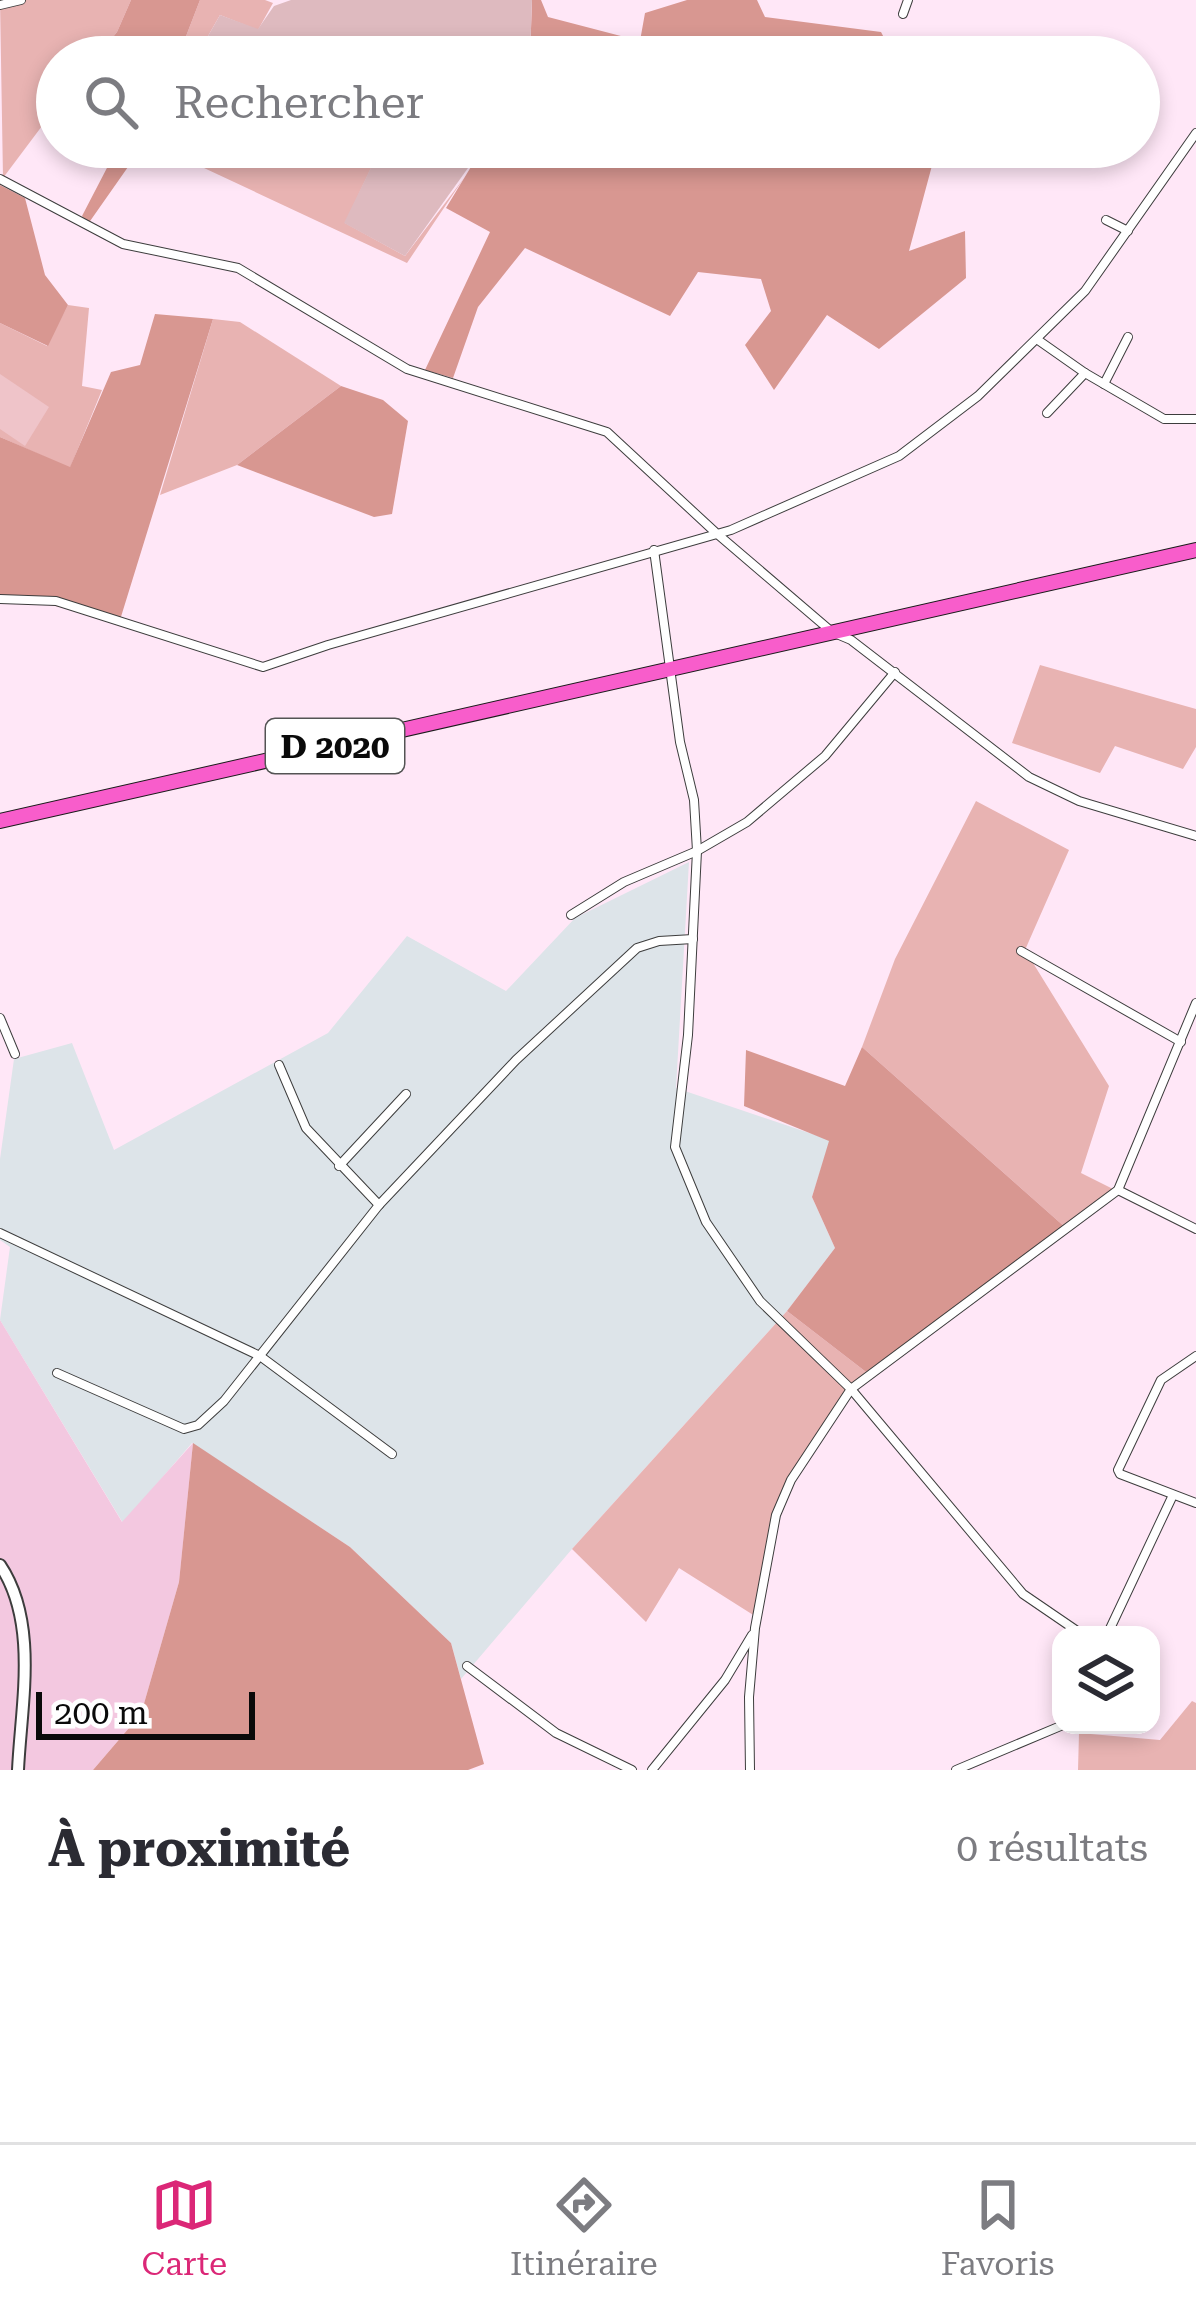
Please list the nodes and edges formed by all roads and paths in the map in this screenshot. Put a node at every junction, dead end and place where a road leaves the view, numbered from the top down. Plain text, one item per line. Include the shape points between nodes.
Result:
1 (21, 0) edge
2 (908, 0) edge
3 (0, 5) edge
4 (903, 14) dead end
5 (1196, 133) edge
6 (0, 179) edge
7 (1106, 220) dead end
8 (1128, 231) junction
9 (1128, 337) dead end
10 (1038, 340) junction
11 (1085, 373) junction
12 (1104, 384) junction
13 (1047, 413) dead end
14 (1196, 419) edge
15 (715, 532) junction
16 (654, 550) junction
17 (1196, 550) edge
18 (0, 599) edge
19 (832, 632) junction
20 (670, 670) junction
21 (895, 672) junction
22 (0, 821) edge
23 (1196, 836) edge
24 (697, 851) junction
25 (571, 915) dead end
26 (693, 939) junction
27 (1021, 951) dead end
28 (1196, 1003) edge
29 (0, 1018) edge
30 (1180, 1042) junction
31 (15, 1054) dead end
32 (279, 1065) dead end
33 (406, 1094) dead end
34 (339, 1166) junction
35 (1118, 1190) junction
36 (379, 1205) junction
37 (1196, 1228) edge
38 (0, 1233) edge
39 (260, 1356) junction
40 (1196, 1356) edge
41 (57, 1373) dead end
42 (850, 1389) junction
43 (392, 1454) dead end
44 (1173, 1495) junction
45 (1196, 1503) edge
46 (0, 1565) edge
47 (1070, 1626) edge
48 (1111, 1626) edge
49 (755, 1628) junction
50 (467, 1666) dead end
51 (1052, 1730) edge
52 (18, 1770) edge
53 (632, 1770) edge
54 (652, 1770) edge
55 (750, 1770) edge
56 (956, 1770) edge

1 - 3 street
2 - 4 street
5 - 8 street
6 - 15 street via 123,244 238,268 406,369 607,432
7 - 8 street
8 - 10 street
9 - 12 street
10 - 11 street
10 - 15 street via 898,456
11 - 12 street
11 - 13 street
12 - 14 street via 1164,419
15 - 16 street
15 - 19 street
16 - 18 street via 263,668 56,601
16 - 20 street
17 - 19 main road, D 2020
19 - 20 main road, D 2020
19 - 21 street
20 - 22 main road, D 2020
20 - 24 street
21 - 23 street via 1029,777
21 - 24 street via 801,779
24 - 25 street
24 - 26 street
26 - 36 street via 637,948 516,1060
26 - 42 street via 675,1147 706,1222 760,1300
27 - 30 street
28 - 30 street
29 - 31 street
30 - 35 street
32 - 34 street via 306,1128
33 - 34 street
34 - 36 street
35 - 37 street
35 - 42 street
36 - 39 street
38 - 39 street
39 - 41 street via 224,1401 184,1429
39 - 43 street
40 - 44 street via 1161,1380 1118,1470
42 - 47 street via 1023,1594
42 - 49 street via 776,1515
44 - 45 street
44 - 48 street
46 - 52 street via 24,1631
49 - 54 street via 725,1680
49 - 55 street
50 - 53 street via 556,1732
51 - 56 street

